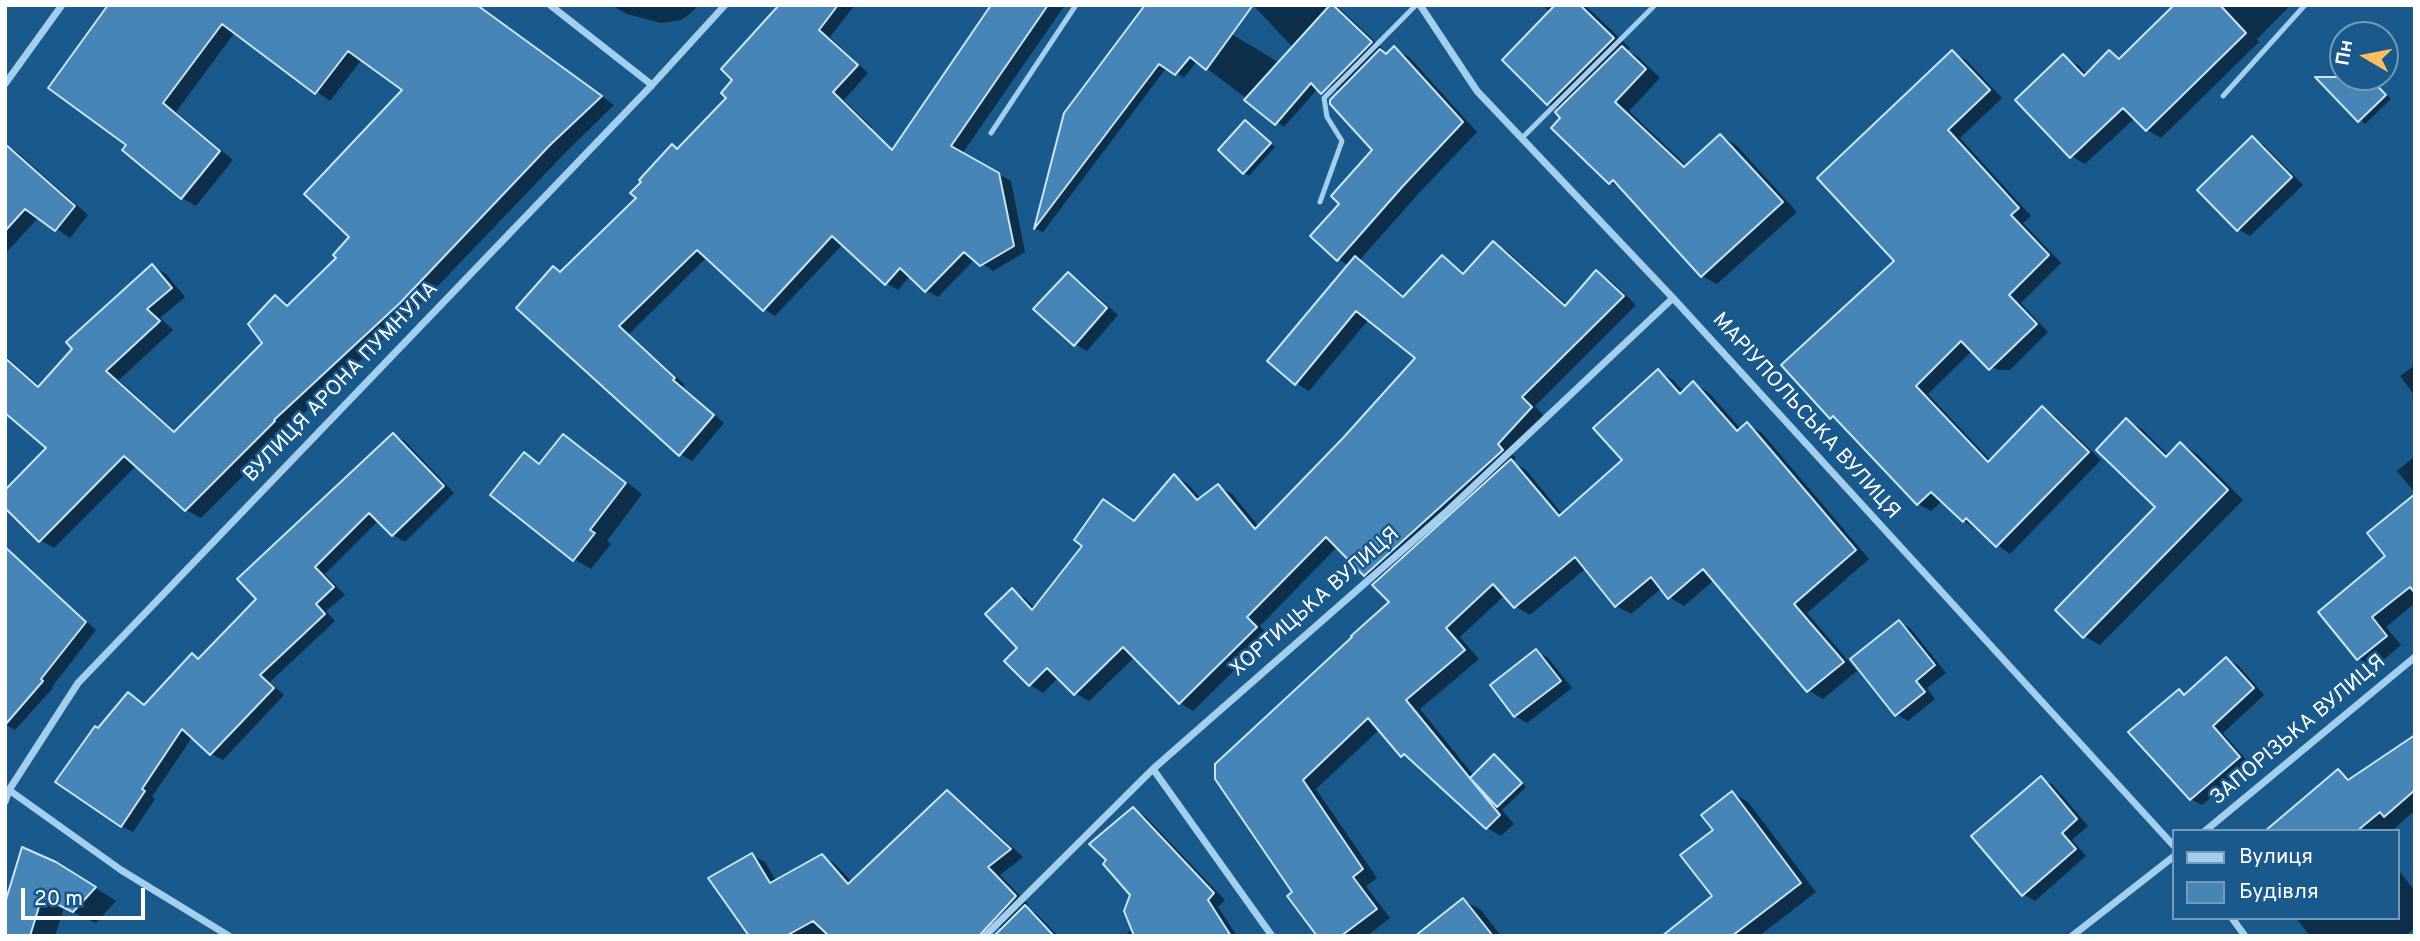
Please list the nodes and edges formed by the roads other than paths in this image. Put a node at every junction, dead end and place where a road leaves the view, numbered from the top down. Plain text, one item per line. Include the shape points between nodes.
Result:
1 (62, 5) edge
2 (550, 5) edge
3 (725, 5) edge
4 (1076, 5) edge
5 (1418, 5) edge
6 (1655, 5) edge
7 (2305, 5) edge
8 (5, 84) edge
9 (652, 85) junction
10 (2223, 96) dead end
11 (991, 133) dead end
12 (1522, 138) junction
13 (1321, 202) dead end
14 (1673, 298) junction
15 (2415, 657) edge
16 (1153, 769) junction
17 (9, 790) junction
18 (5, 802) edge
19 (2207, 829) edge
20 (2172, 844) edge
21 (2172, 858) edge
22 (2233, 920) edge
23 (229, 936) edge
24 (985, 936) edge
25 (1272, 936) edge
26 (2072, 936) edge
27 (2245, 936) edge

1 - 8 street
2 - 9 street
3 - 9 street, ВУЛИЦЯ АРОНА ПУМНУЛА
4 - 11 lane
5 - 12 street, МАРІУПОЛЬСЬКА ВУЛИЦЯ via 1477,91
5 - 13 lane via 1324,98 1327,117 1342,141
6 - 12 lane
7 - 10 lane
9 - 17 street, ВУЛИЦЯ АРОНА ПУМНУЛА via 78,683
12 - 14 street, МАРІУПОЛЬСЬКА ВУЛИЦЯ
14 - 16 street, ХОРТИЦЬКА ВУЛИЦЯ via 1445,513
14 - 20 street, МАРІУПОЛЬСЬКА ВУЛИЦЯ
15 - 19 street, ЗАПОРІЗЬКА ВУЛИЦЯ
16 - 24 street, ХОРТИЦЬКА ВУЛИЦЯ
16 - 25 street
17 - 18 street, ВУЛИЦЯ АРОНА ПУМНУЛА
17 - 23 street via 121,870
21 - 26 street
22 - 27 street

